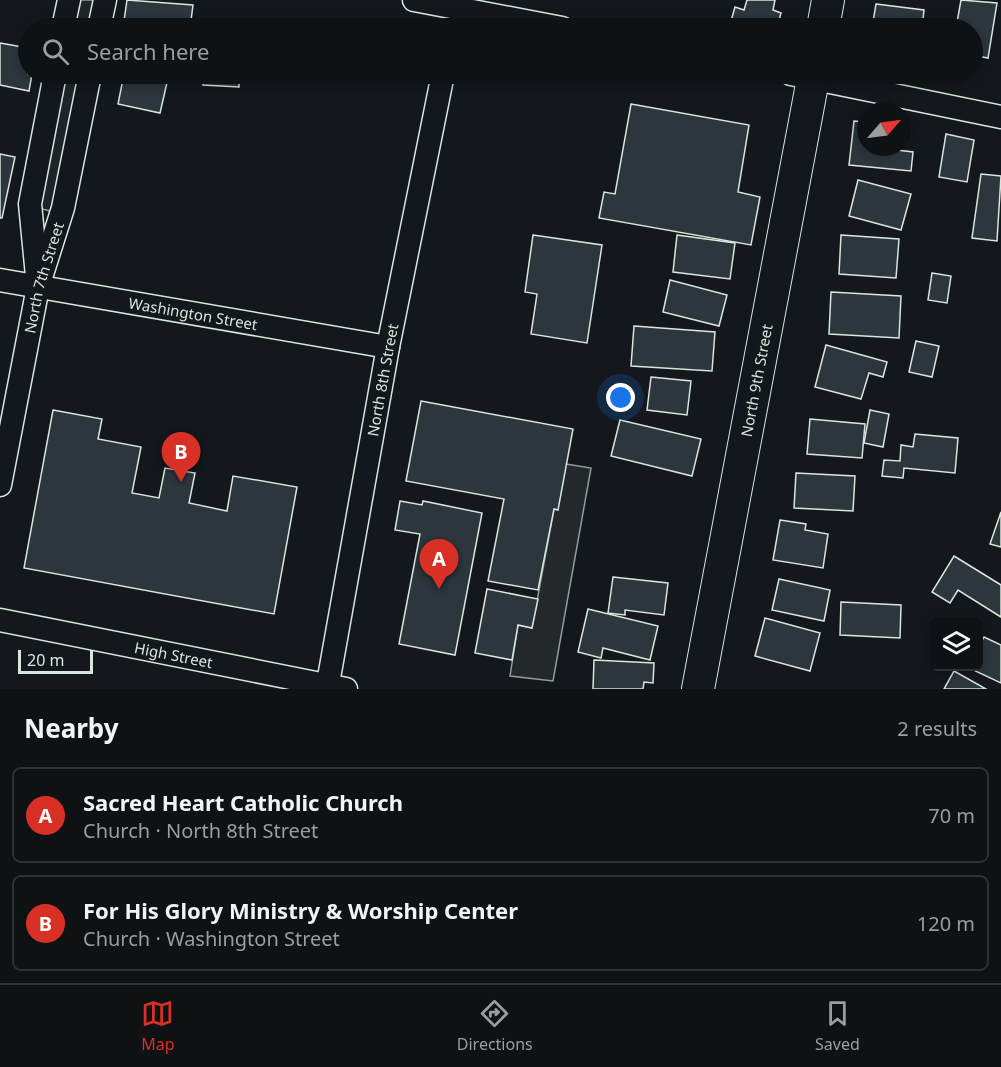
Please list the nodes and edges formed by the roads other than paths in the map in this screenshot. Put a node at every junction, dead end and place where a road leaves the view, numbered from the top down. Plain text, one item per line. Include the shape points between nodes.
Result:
1 (69, 0) edge
2 (105, 0) edge
3 (414, 0) edge
4 (828, 0) edge
5 (456, 12) edge
6 (65, 18) edge
7 (101, 18) edge
8 (496, 18) edge
9 (825, 18) edge
10 (53, 84) edge
11 (88, 84) edge
12 (441, 84) edge
13 (804, 84) edge
14 (848, 84) edge
15 (1001, 117) edge
16 (0, 280) edge
17 (38, 287) junction
18 (388, 347) junction
19 (0, 485) edge
20 (0, 620) edge
21 (334, 688) edge
22 (698, 689) edge

1 - 6 street
2 - 7 street
3 - 5 street
4 - 9 main road
5 - 8 street
10 - 17 street via 30,204
11 - 17 street, North 7th Street via 63,208
12 - 18 street, North 8th Street
13 - 22 main road, North 9th Street
14 - 15 street
16 - 17 street, Washington Street
17 - 18 street, Washington Street
17 - 19 street, North 7th Street
18 - 21 street, North 8th Street
20 - 21 street, High Street

